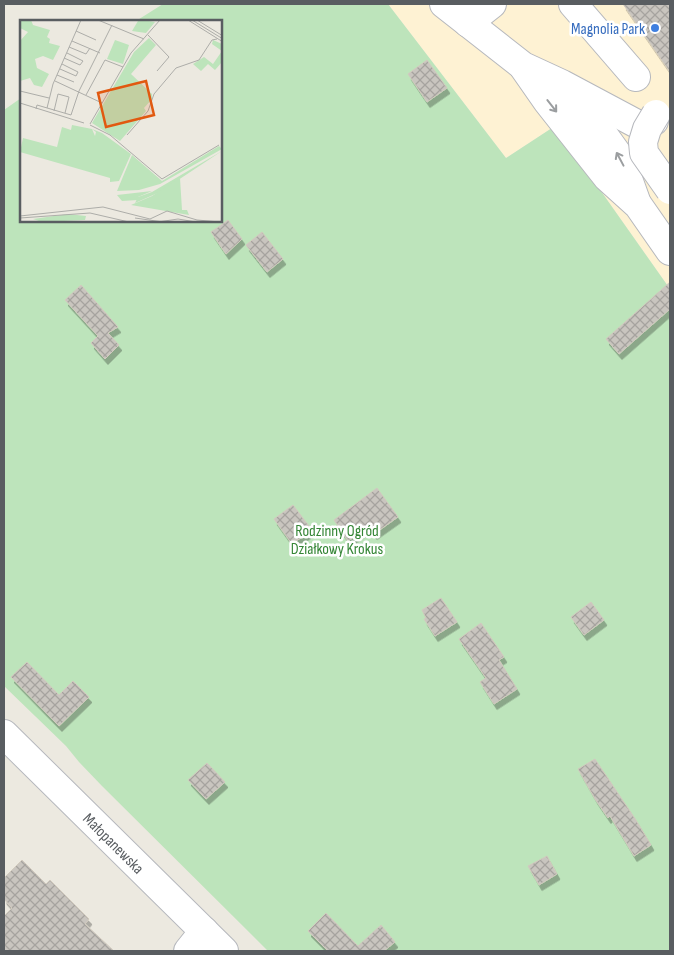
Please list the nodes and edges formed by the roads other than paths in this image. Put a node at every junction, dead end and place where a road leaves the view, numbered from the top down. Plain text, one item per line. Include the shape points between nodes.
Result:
1 (444, 4) edge
2 (492, 4) edge
3 (573, 4) edge
4 (468, 23) junction
5 (523, 66) junction
6 (636, 77) dead end
7 (562, 84) junction
8 (655, 118) junction
9 (670, 190) edge
10 (642, 210) junction
11 (670, 251) edge
12 (4, 734) edge
13 (196, 941) edge
14 (224, 951) edge

1 - 4 street
2 - 4 street
3 - 6 street
4 - 5 street
5 - 7 street
5 -> 10 street via 607,177
7 - 8 street via 637,124 645,126
10 -> 7 street via 621,159 588,113
8 - 9 street, bridge via 646,129 644,153
8 - 10 street via 648,134 645,208
10 - 11 street
12 - 13 street, Małopanewska
13 - 14 street, Małopanewska

